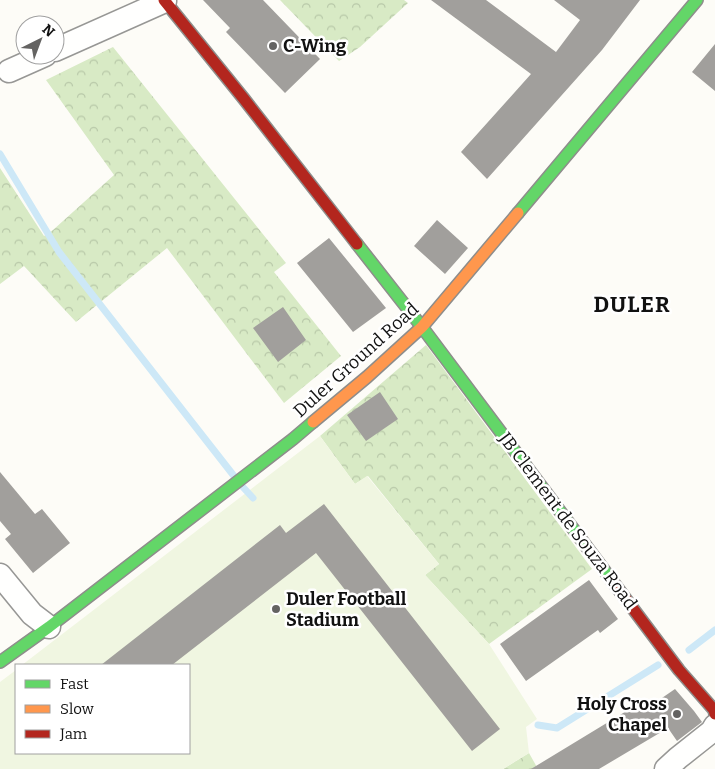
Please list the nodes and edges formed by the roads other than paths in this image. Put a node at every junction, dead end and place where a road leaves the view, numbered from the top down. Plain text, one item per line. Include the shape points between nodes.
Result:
1 (697, 0) edge
2 (164, 1) edge
3 (65, 46) edge
4 (23, 65) edge
5 (10, 71) dead end
6 (422, 327) junction
7 (0, 575) edge
8 (49, 627) junction
9 (0, 662) edge
10 (715, 715) edge
11 (666, 769) edge

1 - 6 main road, Duler Ground Road
2 - 3 street
2 - 6 main road, JB Clement de Souza Road
4 - 5 street
6 - 8 main road, Duler Ground Road via 293,439
6 - 10 main road, JB Clement de Souza Road
7 - 8 street via 32,614
8 - 9 main road, Duler Ground Road
10 - 11 street, JB Clement de Souza Road via 712,731

